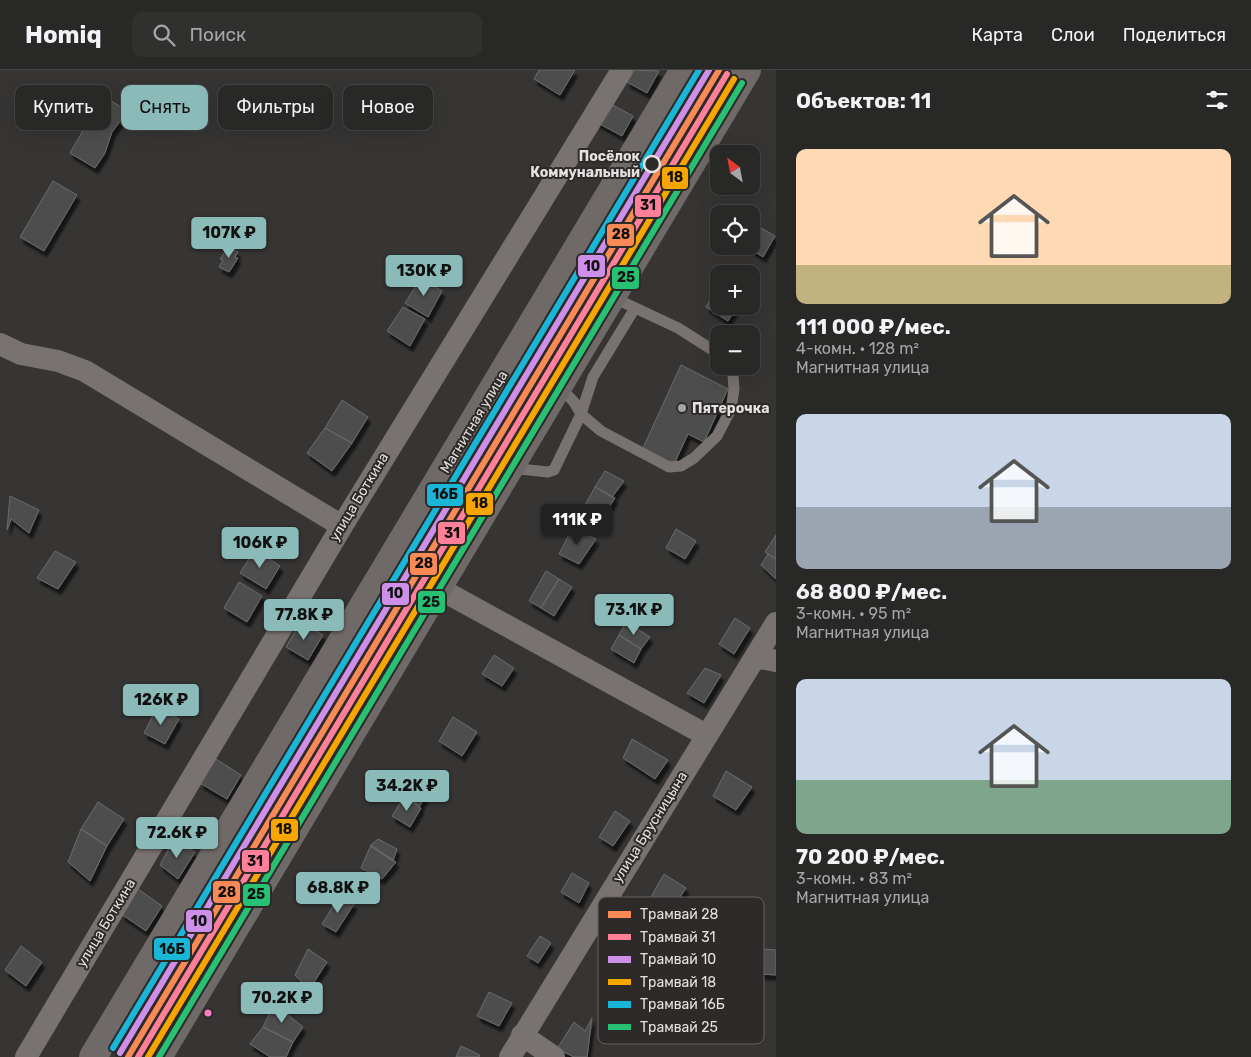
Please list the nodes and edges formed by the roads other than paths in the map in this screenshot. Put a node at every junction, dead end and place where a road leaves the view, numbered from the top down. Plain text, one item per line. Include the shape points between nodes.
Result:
1 (622, 70) edge
2 (684, 70) edge
3 (747, 70) edge
4 (623, 303) junction
5 (0, 344) edge
6 (710, 348) edge
7 (733, 375) edge
8 (559, 386) junction
9 (581, 414) junction
10 (510, 468) junction
11 (342, 526) junction
12 (438, 588) junction
13 (776, 623) edge
14 (765, 659) edge
15 (706, 735) junction
16 (607, 897) edge
17 (598, 911) edge
18 (522, 1035) junction
19 (26, 1057) edge
20 (93, 1057) edge
21 (158, 1057) edge
22 (510, 1057) edge
23 (554, 1057) edge

1 - 11 street, улица Боткина
2 - 20 main road, Магнитная улица
3 - 4 main road
4 - 6 lane via 678,328
4 - 8 main road
4 - 9 lane
5 - 11 street via 21,354 58,361 86,371
7 - 9 lane via 731,409 718,436 681,466 669,467 600,431
8 - 9 lane
8 - 10 main road
9 - 10 lane via 554,470
10 - 12 main road
11 - 19 street, улица Боткина
12 - 15 street
12 - 21 main road
13 - 14 street, улица Брусницына
14 - 15 street, улица Брусницына
15 - 16 street, улица Брусницына
17 - 18 street, улица Брусницына
18 - 22 street, улица Брусницына
18 - 23 street

